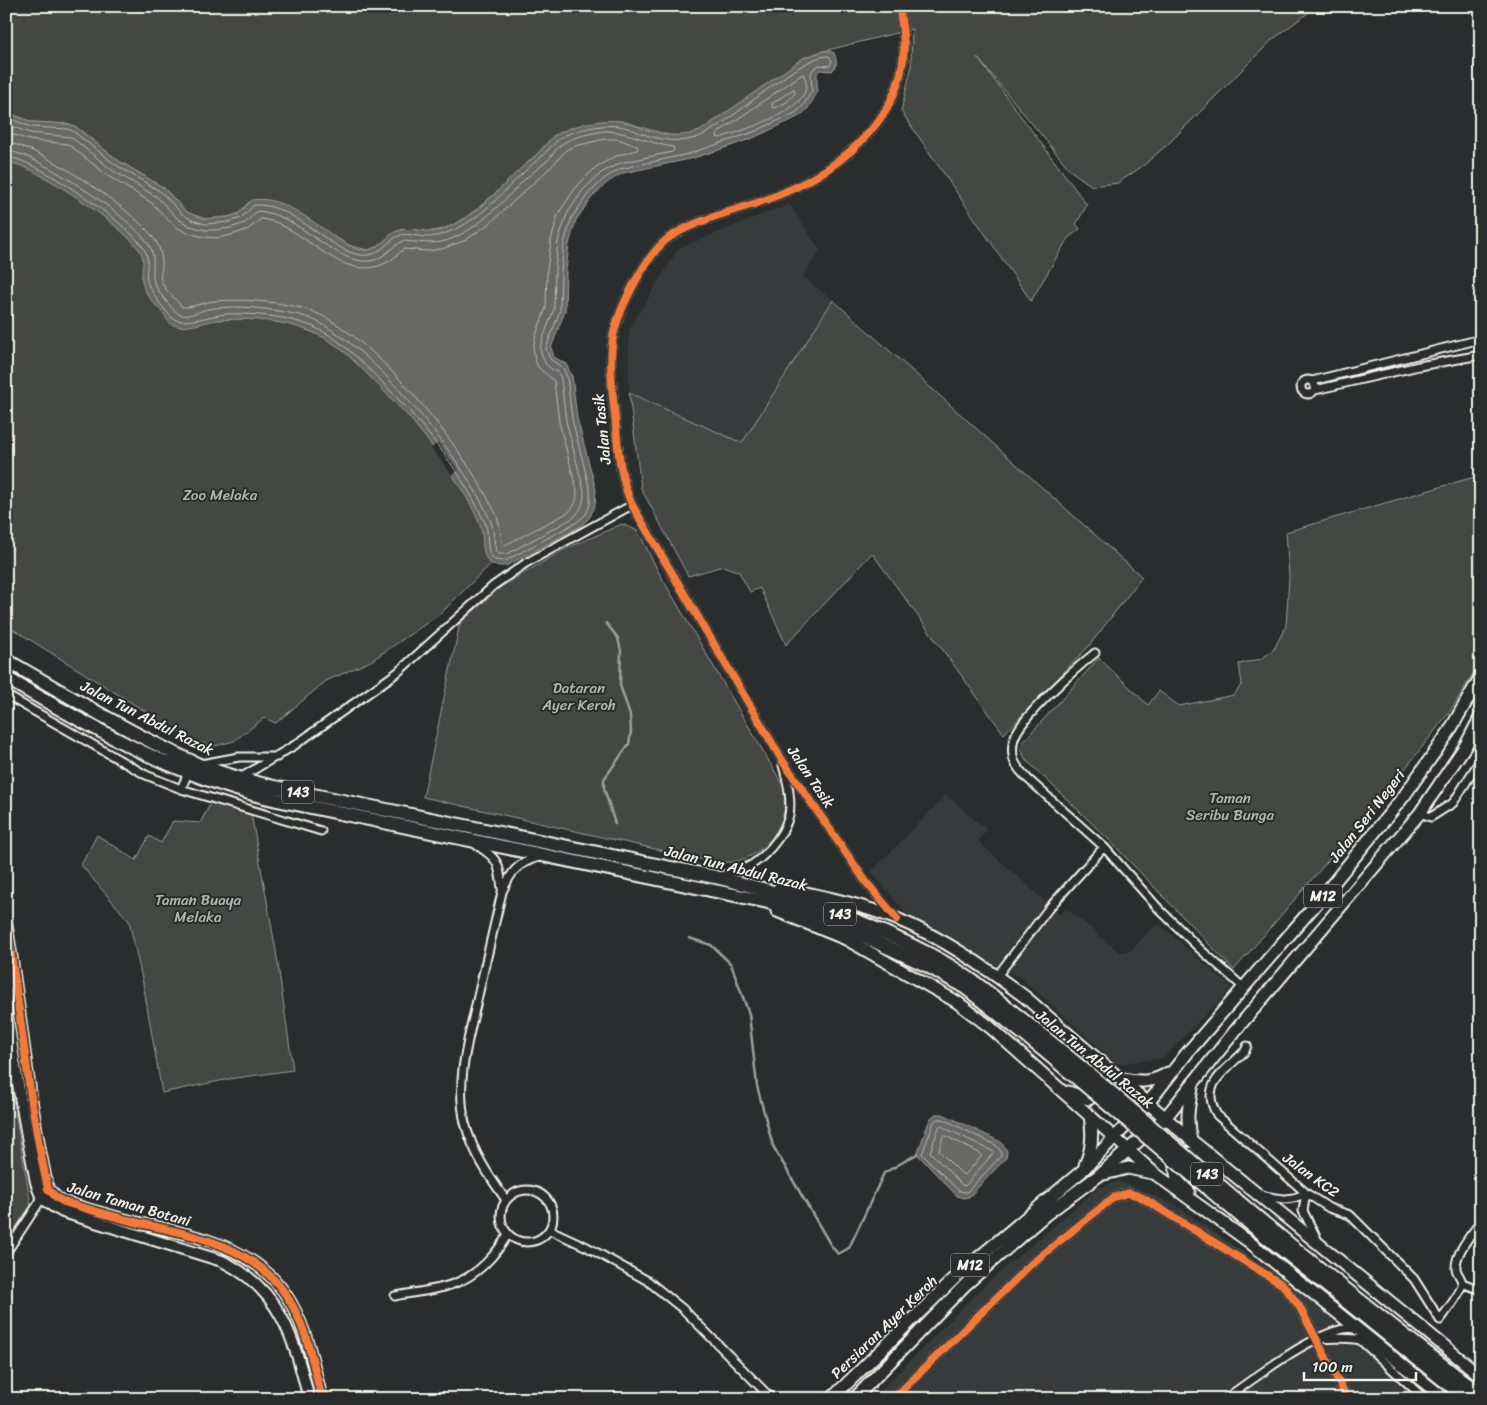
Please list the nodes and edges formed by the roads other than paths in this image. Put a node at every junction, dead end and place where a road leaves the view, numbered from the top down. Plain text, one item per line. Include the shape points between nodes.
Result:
1 (899, 6) edge
2 (1481, 339) edge
3 (1481, 355) edge
4 (1413, 357) junction
5 (1420, 366) junction
6 (1312, 381) junction
7 (1315, 390) junction
8 (632, 505) junction
9 (1095, 653) dead end
10 (6, 660) edge
11 (1481, 676) edge
12 (6, 678) edge
13 (6, 695) edge
14 (1481, 716) edge
15 (278, 757) junction
16 (1481, 759) edge
17 (782, 760) junction
18 (198, 764) junction
19 (188, 773) junction
20 (240, 778) junction
21 (181, 789) junction
22 (1420, 813) junction
23 (321, 832) dead end
24 (467, 839) junction
25 (1104, 847) junction
26 (547, 855) junction
27 (715, 877) junction
28 (745, 891) junction
29 (502, 892) junction
30 (897, 919) junction
31 (6, 922) edge
32 (930, 961) junction
33 (997, 976) junction
34 (1244, 988) junction
35 (6, 1004) edge
36 (1246, 1046) dead end
37 (1085, 1048) junction
38 (1175, 1069) junction
39 (1122, 1079) junction
40 (1194, 1082) junction
41 (1058, 1088) junction
42 (1148, 1104) junction
43 (1090, 1116) junction
44 (1164, 1118) junction
45 (1114, 1138) junction
46 (1191, 1140) junction
47 (1128, 1151) junction
48 (1082, 1172) junction
49 (1154, 1173) junction
50 (1233, 1174) junction
51 (1098, 1176) junction
52 (1306, 1193) junction
53 (45, 1194) junction
54 (1259, 1194) junction
55 (506, 1200) junction
56 (1209, 1213) junction
57 (1481, 1221) edge
58 (550, 1230) junction
59 (508, 1234) junction
60 (1320, 1244) junction
61 (6, 1253) edge
62 (1462, 1283) junction
63 (1481, 1290) edge
64 (395, 1296) dead end
65 (1361, 1331) junction
66 (1316, 1338) junction
67 (1449, 1351) junction
68 (1481, 1376) edge
69 (1432, 1388) junction
70 (1481, 1395) edge
71 (309, 1399) edge
72 (322, 1399) edge
73 (772, 1399) edge
74 (832, 1399) edge
75 (854, 1399) edge
76 (893, 1399) edge
77 (1225, 1399) edge
78 (1346, 1399) edge
79 (1425, 1399) edge
80 (1445, 1399) edge
81 (1467, 1399) edge

1 - 8 street, Jalan Tasik via 904,47 896,86 887,107 862,141 830,168 798,186 668,238 639,273 616,327 611,368 620,469
2 - 4 street
3 - 5 street
4 - 5 street
4 - 6 street
5 - 7 street
6 - 7 street
6 - 7 street via 1303,382 1301,389 1308,395
8 - 15 street via 526,563 493,586 398,672
8 - 17 street, Jalan Tasik
9 - 25 street via 1042,702 1020,728 1015,736 1013,758 1028,779
10 - 18 highway, Jalan Tun Abdul Razak / 143 via 116,723
11 - 34 main road, Jalan Seri Negeri / M12 via 1449,732 1404,796
12 - 19 highway, Jalan Tun Abdul Razak / 143 via 91,727
13 - 21 street via 146,775
14 - 22 main road, M12 via 1466,745
15 - 18 street via 239,757
15 - 20 street
16 - 22 street via 1453,802 1431,817
17 - 27 street, Jalan Tasik via 789,786 789,815 783,832 754,864
17 - 30 street, Jalan Tasik via 866,882
18 - 20 highway, Jalan Tun Abdul Razak / 143
19 - 21 street
19 - 24 highway, Jalan Tun Abdul Razak / 143 via 250,794
20 - 27 highway, Jalan Tun Abdul Razak / 143
21 - 23 street
22 - 40 main road, M12
24 - 26 highway, Jalan Tun Abdul Razak / 143
24 - 29 street via 498,864
25 - 33 street via 1049,908
25 - 34 street via 1159,909
26 - 28 highway, Jalan Tun Abdul Razak / 143
26 - 29 street via 515,868
27 - 28 highway, Jalan Tun Abdul Razak / 143
28 - 30 main road via 764,886 809,894
28 - 32 highway, Jalan Tun Abdul Razak / 143
28 - 41 main road via 846,939 957,1002
29 - 55 street via 466,1052 461,1089 472,1145
30 - 33 main road via 959,951
31 - 53 street, Jalan Taman Botani
32 - 70 highway, Jalan Tun Abdul Razak / 143, bridge via 947,963 1090,1073 1299,1252
32 - 81 highway, Jalan Tun Abdul Razak / 143, bridge via 1042,1049
33 - 37 main road
34 - 38 main road, Jalan Seri Negeri / M12
35 - 53 street via 38,1192
36 - 52 street, Jalan KC2 via 1245,1051 1213,1084 1210,1092 1213,1108
37 - 39 main road
37 - 41 main road via 1102,1075 1099,1090 1089,1099
38 - 39 main road via 1158,1079 1142,1082
38 - 42 main road, Jalan Seri Negeri / M12
39 - 42 main road
40 - 44 main road, M12
40 - 46 main road via 1187,1114
41 - 43 main road
42 - 44 main road
42 - 45 main road, M12
43 - 45 main road
43 - 48 main road via 1092,1145
44 - 46 main road
44 - 47 main road, M12
45 - 47 main road
45 - 48 main road, Persiaran Ayer Keroh / M12
46 - 50 main road
47 - 49 main road
47 - 51 main road, Persiaran Ayer Keroh / M12
48 - 74 main road, Persiaran Ayer Keroh / M12 via 959,1274
49 - 51 main road via 1128,1168
49 - 56 main road
50 - 54 main road
50 - 56 main road via 1199,1152 1189,1152 1180,1158 1176,1169 1178,1180
51 - 75 main road, Persiaran Ayer Keroh / M12 via 1045,1215 966,1284
52 - 54 street via 1288,1200
52 - 60 street via 1303,1210
52 - 62 street, Jalan KC2 via 1329,1208 1350,1215 1414,1279 1440,1320
53 - 61 street
53 - 71 street, Jalan Taman Botani via 63,1212 222,1261 243,1273 266,1293 285,1321
53 - 72 street, Jalan Taman Botani via 64,1202 221,1244 257,1263 284,1291 297,1314
54 - 60 main road
55 - 58 street via 519,1191 535,1190 542,1194 554,1215
55 - 59 street via 501,1221
56 - 65 main road
57 - 62 street via 1457,1260 1456,1269
58 - 59 street via 530,1242 514,1239
58 - 73 street via 648,1282 684,1310
59 - 64 street via 487,1262 470,1276 454,1284
60 - 67 main road
62 - 63 street
65 - 66 street via 1344,1329
65 - 69 main road
66 - 76 street via 1283,1285 1130,1192 1114,1197 1030,1265
66 - 77 street
66 - 78 street
66 - 79 street via 1350,1337 1360,1340
67 - 68 main road
67 - 69 main road via 1454,1370 1452,1379
69 - 80 main road

